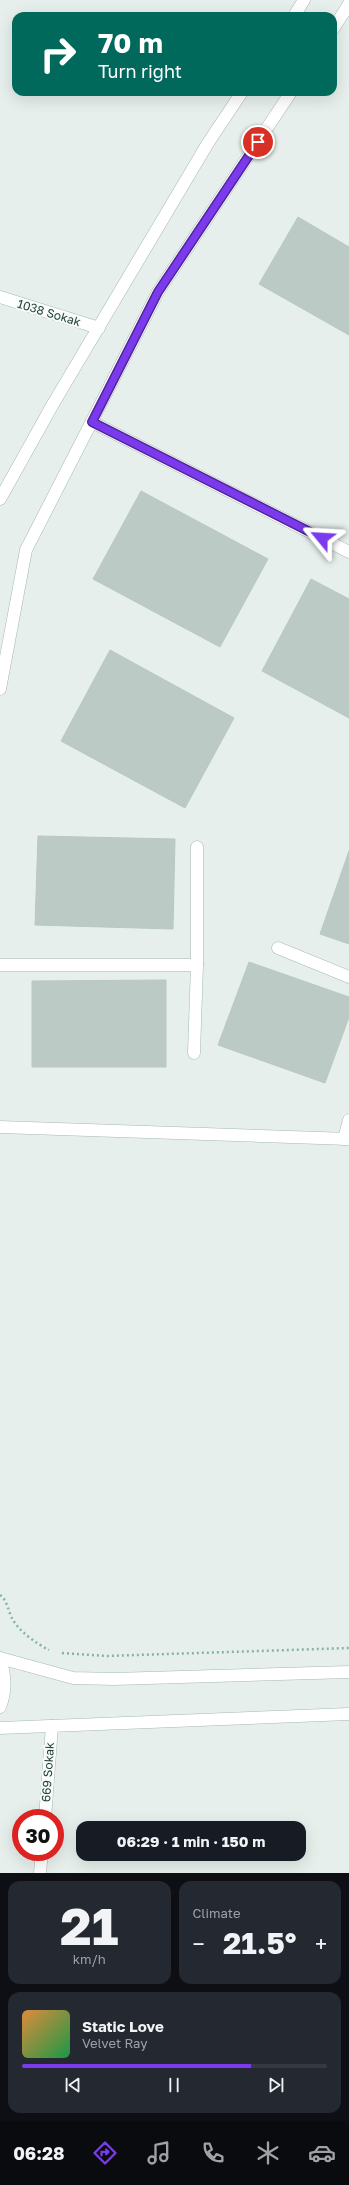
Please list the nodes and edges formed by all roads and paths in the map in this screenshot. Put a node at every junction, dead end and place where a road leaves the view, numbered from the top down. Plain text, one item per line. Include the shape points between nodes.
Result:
1 (304, 0) edge
2 (349, 4) edge
3 (296, 12) edge
4 (337, 23) edge
5 (239, 96) edge
6 (288, 96) edge
7 (0, 297) edge
8 (99, 328) junction
9 (92, 422) junction
10 (0, 499) edge
11 (349, 552) edge
12 (0, 689) edge
13 (197, 847) dead end
14 (278, 948) dead end
15 (0, 965) edge
16 (197, 965) junction
17 (349, 977) edge
18 (194, 1053) dead end
19 (349, 1120) edge
20 (0, 1127) edge
21 (347, 1139) edge
22 (0, 1595) edge
23 (349, 1648) edge
24 (52, 1651) dead end
25 (60, 1652) dead end
26 (0, 1658) edge
27 (349, 1672) edge
28 (0, 1707) edge
29 (349, 1714) edge
30 (52, 1726) junction
31 (0, 1728) edge
32 (46, 1809) edge
33 (41, 1861) edge
34 (40, 1873) edge

1 - 3 street
2 - 4 street
5 - 8 street via 208,143
6 - 9 street via 158,292
7 - 8 street, 1038 Sokak
8 - 10 street
9 - 11 street
9 - 12 street via 26,550
13 - 16 street
14 - 17 street
15 - 16 street
16 - 18 street
19 - 21 street
20 - 21 street
22 - 24 path via 16,1624
23 - 25 path via 107,1656
26 - 27 street via 73,1678
26 - 28 street via 5,1676 4,1696
29 - 30 street
30 - 31 street
30 - 32 street, 669 Sokak
33 - 34 street

